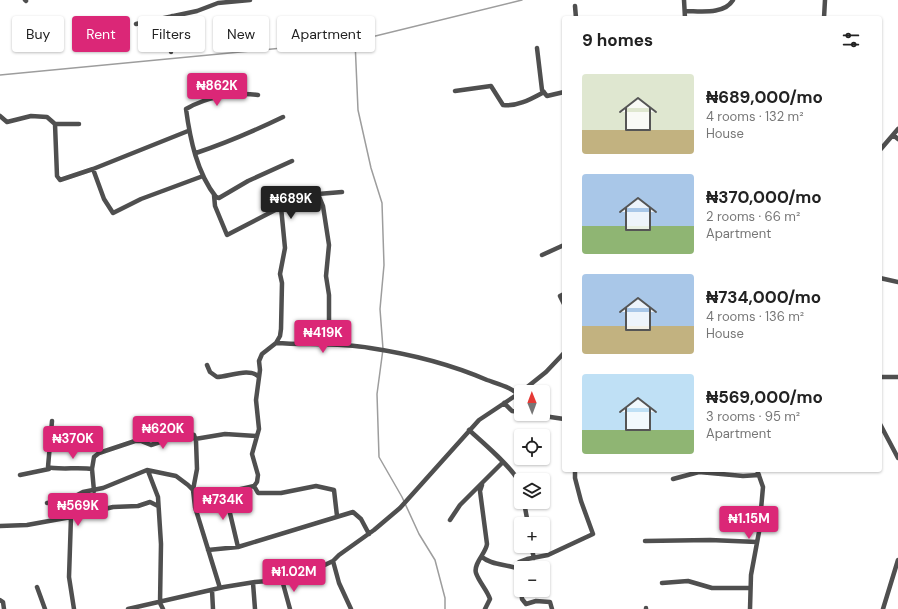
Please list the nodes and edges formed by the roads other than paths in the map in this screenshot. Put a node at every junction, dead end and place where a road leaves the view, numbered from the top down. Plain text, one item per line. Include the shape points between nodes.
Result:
1 (250, 0) edge
2 (684, 0) edge
3 (733, 0) edge
4 (826, 0) edge
5 (575, 6) dead end
6 (685, 12) junction
7 (172, 16) edge
8 (576, 16) edge
9 (686, 16) edge
10 (824, 16) edge
11 (537, 48) dead end
12 (455, 91) dead end
13 (544, 92) junction
14 (562, 92) edge
15 (258, 95) dead end
16 (0, 116) edge
17 (283, 117) dead end
18 (55, 124) junction
19 (79, 124) dead end
20 (898, 129) edge
21 (188, 131) junction
22 (893, 135) junction
23 (898, 140) edge
24 (882, 148) edge
25 (196, 154) junction
26 (292, 161) dead end
27 (93, 169) junction
28 (203, 176) junction
29 (342, 192) dead end
30 (318, 194) junction
31 (214, 195) junction
32 (282, 208) junction
33 (562, 246) edge
34 (542, 255) dead end
35 (882, 278) edge
36 (898, 282) edge
37 (276, 343) junction
38 (325, 345) junction
39 (562, 355) edge
40 (207, 365) dead end
41 (259, 377) junction
42 (882, 377) edge
43 (898, 377) edge
44 (531, 385) edge
45 (514, 391) edge
46 (514, 397) edge
47 (504, 403) junction
48 (514, 411) edge
49 (550, 417) edge
50 (562, 419) edge
51 (52, 421) dead end
52 (882, 428) edge
53 (469, 430) junction
54 (257, 436) junction
55 (195, 439) junction
56 (898, 458) edge
57 (503, 462) junction
58 (49, 468) junction
59 (92, 469) junction
60 (148, 471) junction
61 (575, 472) edge
62 (758, 473) edge
63 (514, 474) edge
64 (20, 475) dead end
65 (673, 479) dead end
66 (482, 485) junction
67 (254, 486) junction
68 (192, 490) junction
69 (94, 491) junction
70 (225, 492) junction
71 (48, 503) dead end
72 (158, 506) junction
73 (337, 516) junction
74 (71, 517) junction
75 (450, 520) dead end
76 (0, 526) edge
77 (368, 534) junction
78 (645, 541) dead end
79 (757, 542) junction
80 (238, 547) junction
81 (208, 550) junction
82 (533, 553) edge
83 (482, 557) junction
84 (534, 558) junction
85 (898, 560) edge
86 (333, 561) junction
87 (523, 561) edge
88 (514, 567) edge
89 (282, 580) junction
90 (253, 582) junction
91 (662, 583) dead end
92 (37, 588) dead end
93 (220, 588) junction
94 (750, 588) junction
95 (212, 590) junction
96 (522, 597) edge
97 (0, 600) edge
98 (160, 603) junction
99 (4, 609) edge
100 (45, 609) edge
101 (74, 609) edge
102 (128, 609) edge
103 (162, 609) edge
104 (213, 609) edge
105 (255, 609) edge
106 (290, 609) edge
107 (350, 609) edge
108 (485, 609) edge
109 (552, 609) edge
110 (750, 609) edge
111 (883, 609) edge

1 - 7 street via 218,3
2 - 6 street
3 - 6 street via 721,10
4 - 10 street
5 - 8 street
6 - 9 street
11 - 13 street
12 - 13 street via 491,86 503,105 509,106
13 - 14 street via 547,96
15 - 21 street via 246,94 194,104 186,109
16 - 18 street via 10,122 26,116 47,117
17 - 25 street
18 - 19 street
18 - 27 street via 57,176 60,180
20 - 22 street
21 - 25 street
21 - 27 street
22 - 23 street
22 - 24 street
25 - 28 street
26 - 31 street via 248,181 219,198
27 - 28 street via 104,199 113,213 141,199
28 - 31 street
29 - 30 street
30 - 32 street
30 - 38 street via 323,206 329,245 326,276 329,325
31 - 32 street via 219,218 227,235
32 - 37 street via 285,248 280,274 281,329
33 - 34 street
35 - 36 street
37 - 38 street
37 - 41 street via 260,357
38 - 45 street via 370,348 446,364
39 - 44 street
40 - 41 street via 210,372 217,377 248,373 257,374
41 - 54 street via 256,400 260,425
42 - 43 street
46 - 47 street
47 - 48 street
47 - 53 street via 489,412
49 - 50 street
51 - 58 street
52 - 56 street
53 - 57 street
53 - 77 street via 400,508
54 - 55 street via 225,434
54 - 67 street via 252,454 258,475
55 - 59 street via 194,435 187,432 151,445 138,441 123,444 96,455
55 - 68 street via 197,477
57 - 63 street
57 - 66 street
58 - 59 street
58 - 64 street
59 - 69 street
60 - 68 street via 176,476
60 - 69 street via 142,471
60 - 72 street via 158,497
61 - 84 street via 579,493 593,534 548,555
62 - 65 street via 743,476 699,472
62 - 79 street via 763,487
66 - 75 street via 460,505
66 - 83 street via 480,491 487,544
67 - 70 street
67 - 73 street via 258,493 316,486 334,490
68 - 70 street
68 - 81 street
69 - 71 street via 83,492 68,500
70 - 80 street
72 - 74 street via 150,502
72 - 98 street via 161,544
73 - 77 street via 353,512 361,519
73 - 80 street
74 - 76 street via 27,525
74 - 101 street via 69,577
77 - 86 street
78 - 79 street
79 - 94 street
80 - 81 street
81 - 93 street
82 - 84 street
83 - 88 street via 488,562
83 - 108 street via 476,573 490,598
84 - 87 street
85 - 111 street
86 - 89 street via 306,574
86 - 107 street
89 - 90 street
89 - 106 street
90 - 93 street
90 - 105 street
91 - 94 street via 688,581 712,588
92 - 100 street
93 - 95 street
94 - 110 street
95 - 98 street
95 - 104 street
96 - 109 street via 526,604 536,601 550,602
97 - 99 street
98 - 102 street
98 - 103 street

